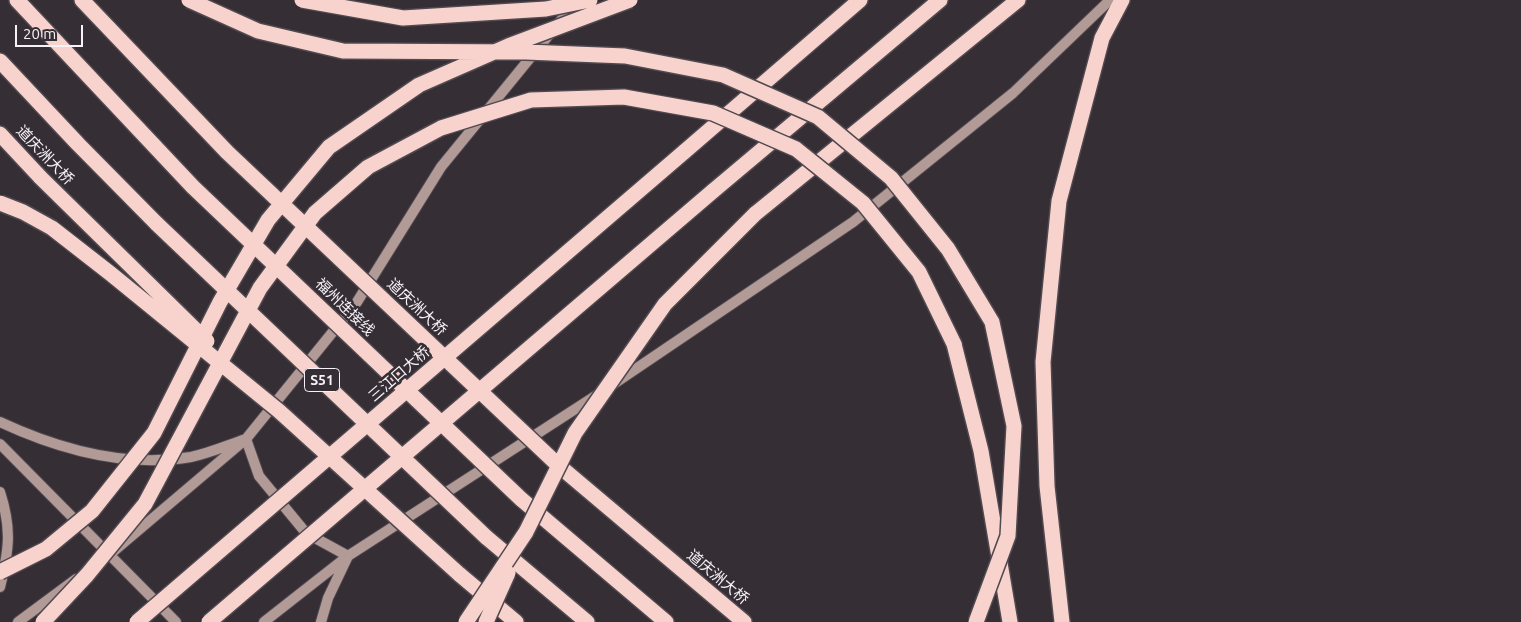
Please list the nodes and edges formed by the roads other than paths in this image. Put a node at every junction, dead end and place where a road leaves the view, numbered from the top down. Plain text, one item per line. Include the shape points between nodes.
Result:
1 (17, 0) edge
2 (82, 0) edge
3 (189, 0) edge
4 (302, 0) edge
5 (577, 0) edge
6 (590, 0) edge
7 (630, 0) edge
8 (860, 0) edge
9 (940, 0) edge
10 (1018, 0) edge
11 (1110, 0) edge
12 (1122, 0) edge
13 (0, 61) edge
14 (0, 134) edge
15 (0, 203) edge
16 (279, 411) junction
17 (0, 422) edge
18 (246, 439) junction
19 (0, 444) edge
20 (0, 492) edge
21 (526, 532) junction
22 (110, 554) junction
23 (348, 556) junction
24 (0, 572) edge
25 (0, 587) edge
26 (18, 622) edge
27 (43, 622) edge
28 (138, 622) edge
29 (176, 622) edge
30 (209, 622) edge
31 (264, 622) edge
32 (321, 622) edge
33 (466, 622) edge
34 (486, 622) edge
35 (516, 622) edge
36 (587, 622) edge
37 (666, 622) edge
38 (744, 622) edge
39 (976, 622) edge
40 (1010, 622) edge
41 (1062, 622) edge

1 - 37 highway, 福州连接线, bridge via 192,187 521,499
2 - 38 highway, 道庆洲大桥, bridge via 226,152 558,465
3 - 39 highway, bridge via 258,31 343,51 626,56 723,75 818,117 891,178 948,248 992,322 1014,426 1008,536
4 - 6 highway, bridge via 402,18 546,10
5 - 18 main road via 441,167 357,302
7 - 24 highway, bridge via 508,46 419,85 329,147 268,220 220,302 154,433 92,511 46,549
8 - 28 highway, 三江口大桥, bridge
9 - 30 highway, bridge
10 - 21 highway, bridge via 755,214 665,304 575,433
11 - 23 main road via 1013,93 853,222 592,398
12 - 41 highway via 1102,38 1059,201 1044,352 1047,486
13 - 36 highway, S51, bridge via 157,224 486,537
14 - 16 highway, 道庆洲大桥, bridge via 40,178
15 - 16 highway, bridge via 52,228
16 - 35 highway, bridge
17 - 18 main road via 33,437 87,454 140,461 193,456
18 - 22 main road
18 - 23 main road via 260,476 306,533
19 - 22 main road
20 - 25 main road via 7,512 9,550
21 - 33 highway, bridge
21 - 34 highway, bridge
22 - 26 main road
22 - 29 main road
23 - 31 main road
23 - 32 main road via 328,598
27 - 40 highway, bridge via 87,575 145,504 260,288 315,213 368,167 442,128 531,100 624,97 713,113 796,149 863,203 918,272 956,353 981,451

